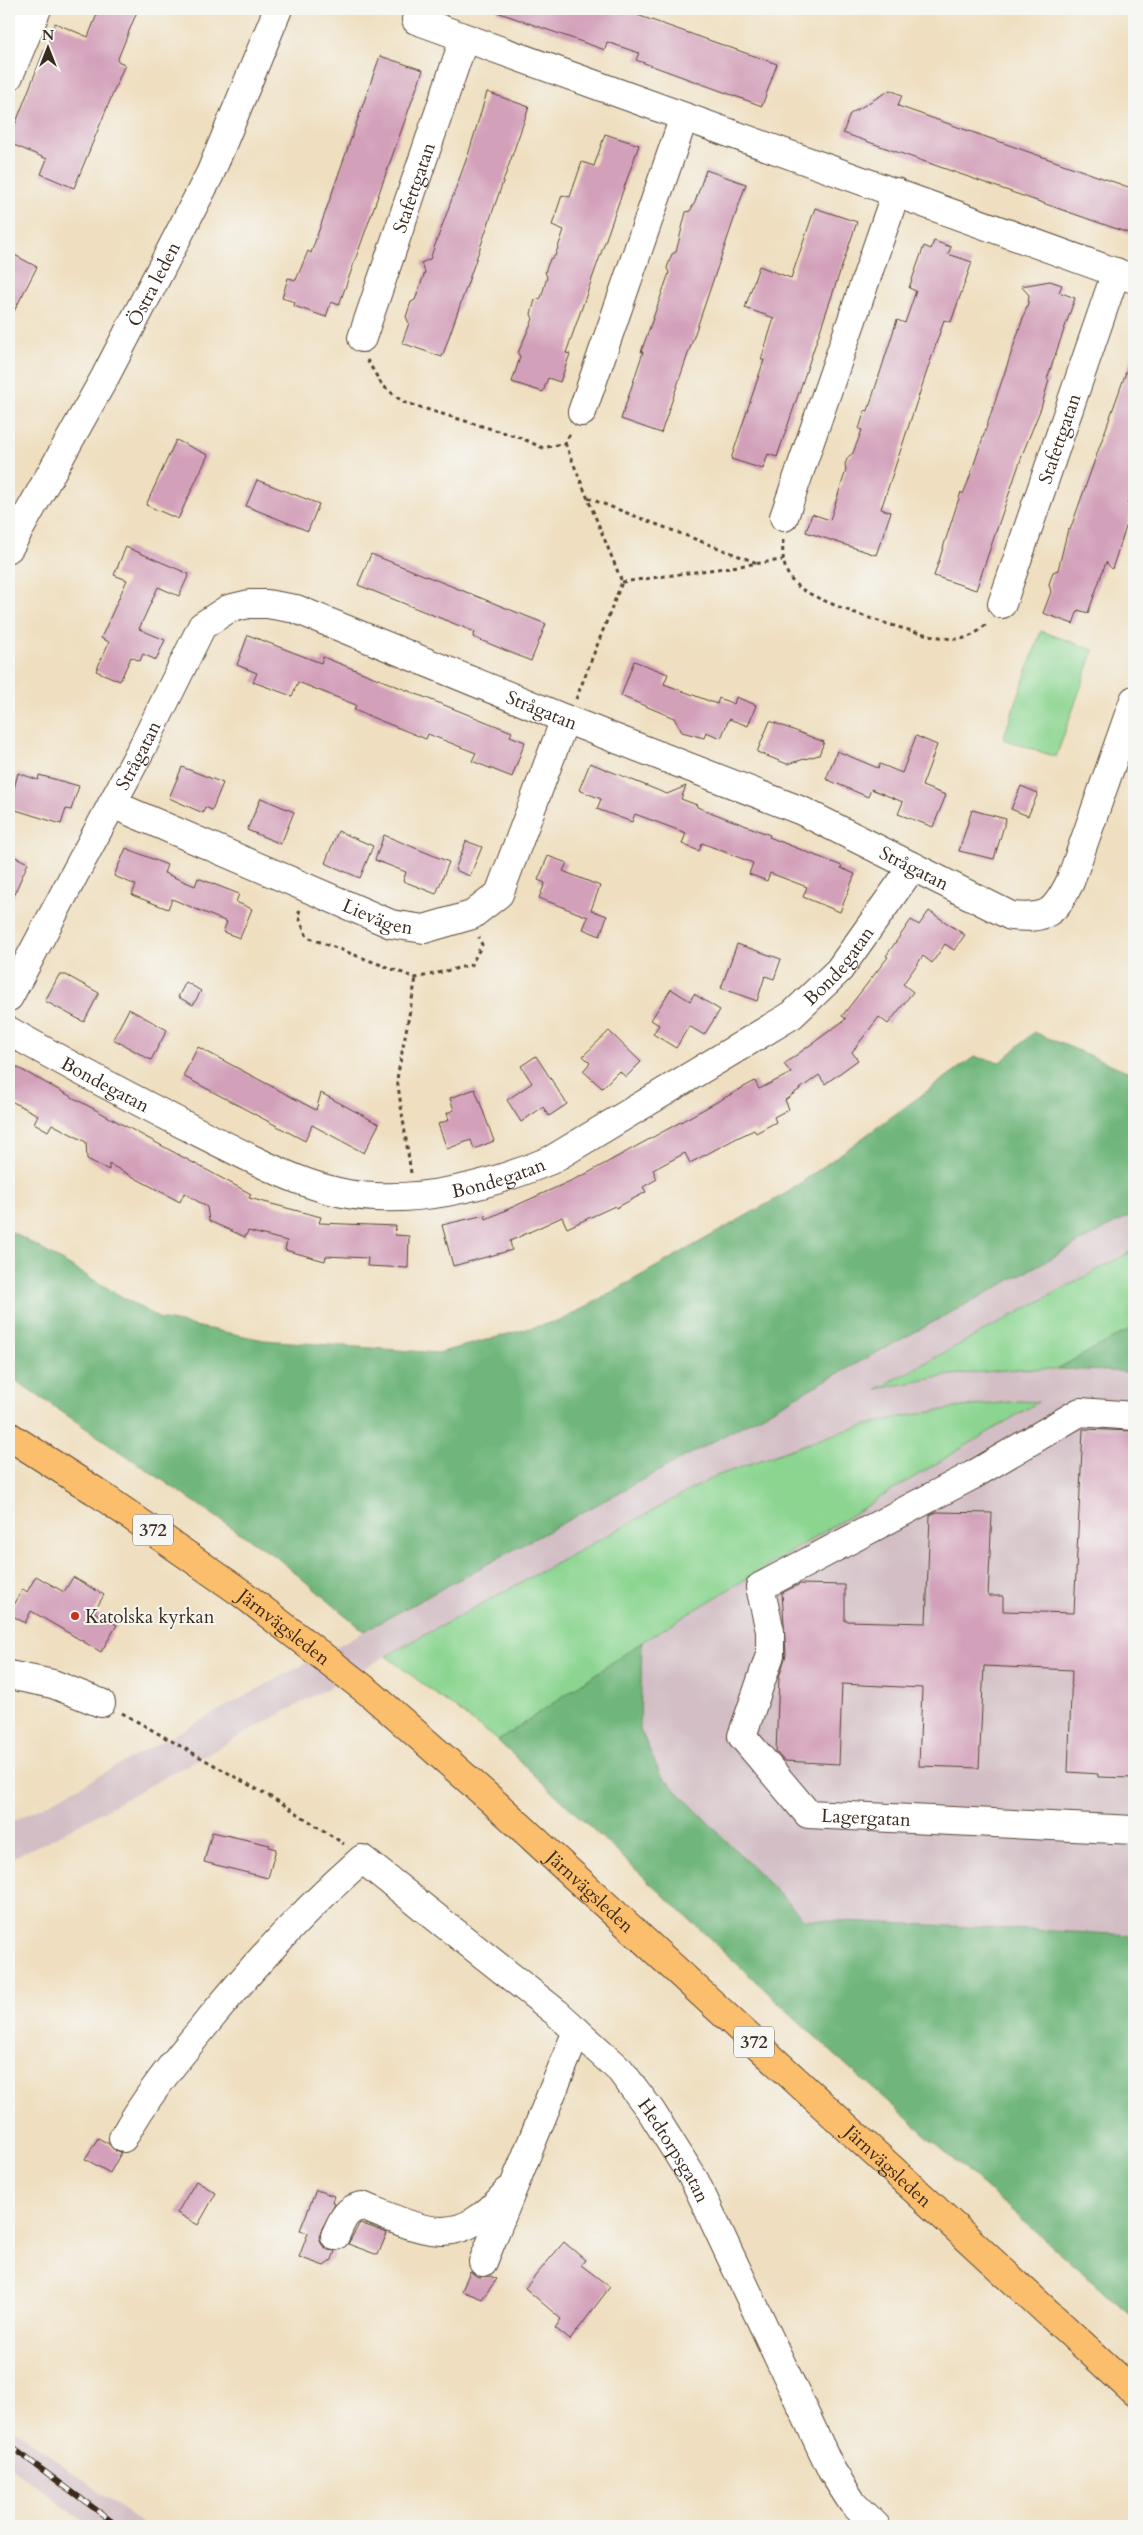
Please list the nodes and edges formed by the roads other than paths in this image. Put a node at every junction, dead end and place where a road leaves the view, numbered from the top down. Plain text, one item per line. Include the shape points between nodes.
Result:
1 (278, 9) edge
2 (26, 13) edge
3 (416, 20) dead end
4 (464, 39) junction
5 (9, 76) edge
6 (684, 117) junction
7 (896, 192) junction
8 (1125, 276) edge
9 (362, 338) road end
10 (582, 412) road end
11 (784, 517) road end
12 (9, 548) edge
13 (1002, 604) road end
14 (1134, 700) edge
15 (565, 719) junction
16 (112, 804) junction
17 (913, 866) junction
18 (9, 997) edge
19 (9, 1031) edge
20 (1134, 1416) edge
21 (9, 1436) edge
22 (9, 1675) edge
23 (101, 1703) dead end
24 (1134, 1830) edge
25 (577, 2031) junction
26 (123, 2138) dead end
27 (517, 2179) junction
28 (335, 2236) dead end
29 (483, 2262) dead end
30 (1134, 2392) edge
31 (876, 2526) edge

1 - 12 street, Östra leden via 210,174 105,377
2 - 5 street
3 - 4 street, Stafettgatan
4 - 6 street, Stafettgatan
4 - 9 street, Stafettgatan
6 - 7 street, Stafettgatan
6 - 10 street
7 - 8 street, Stafettgatan
7 - 11 street
8 - 13 street, Stafettgatan
14 - 17 street, Strågatan via 1070,882 1058,906 1036,918 1011,916
15 - 16 street, Strågatan via 296,609 249,604 228,609 202,626
15 - 16 street, Lievägen via 500,894 472,915 424,929 391,924
15 - 17 street, Strågatan via 802,811
16 - 18 street, Strågatan
17 - 19 street, Bondegatan via 839,970 792,1015 551,1160 509,1178 464,1188 374,1197 295,1178 166,1116
20 - 24 street, Lagergatan via 1080,1412 973,1476 760,1587 770,1632 770,1655 742,1736 808,1814
21 - 30 main road, Järnvägsleden / 372 via 155,1531 292,1630 371,1694 496,1804
22 - 23 street via 53,1684
25 - 26 street, Hedtorpsgatan via 362,1859 305,1911 230,1995 142,2104
25 - 27 street
25 - 31 street, Hedtorpsgatan via 620,2070 695,2181 832,2471 852,2502
27 - 28 street via 490,2212 471,2224 450,2231 411,2226 362,2206 345,2214
27 - 29 street

